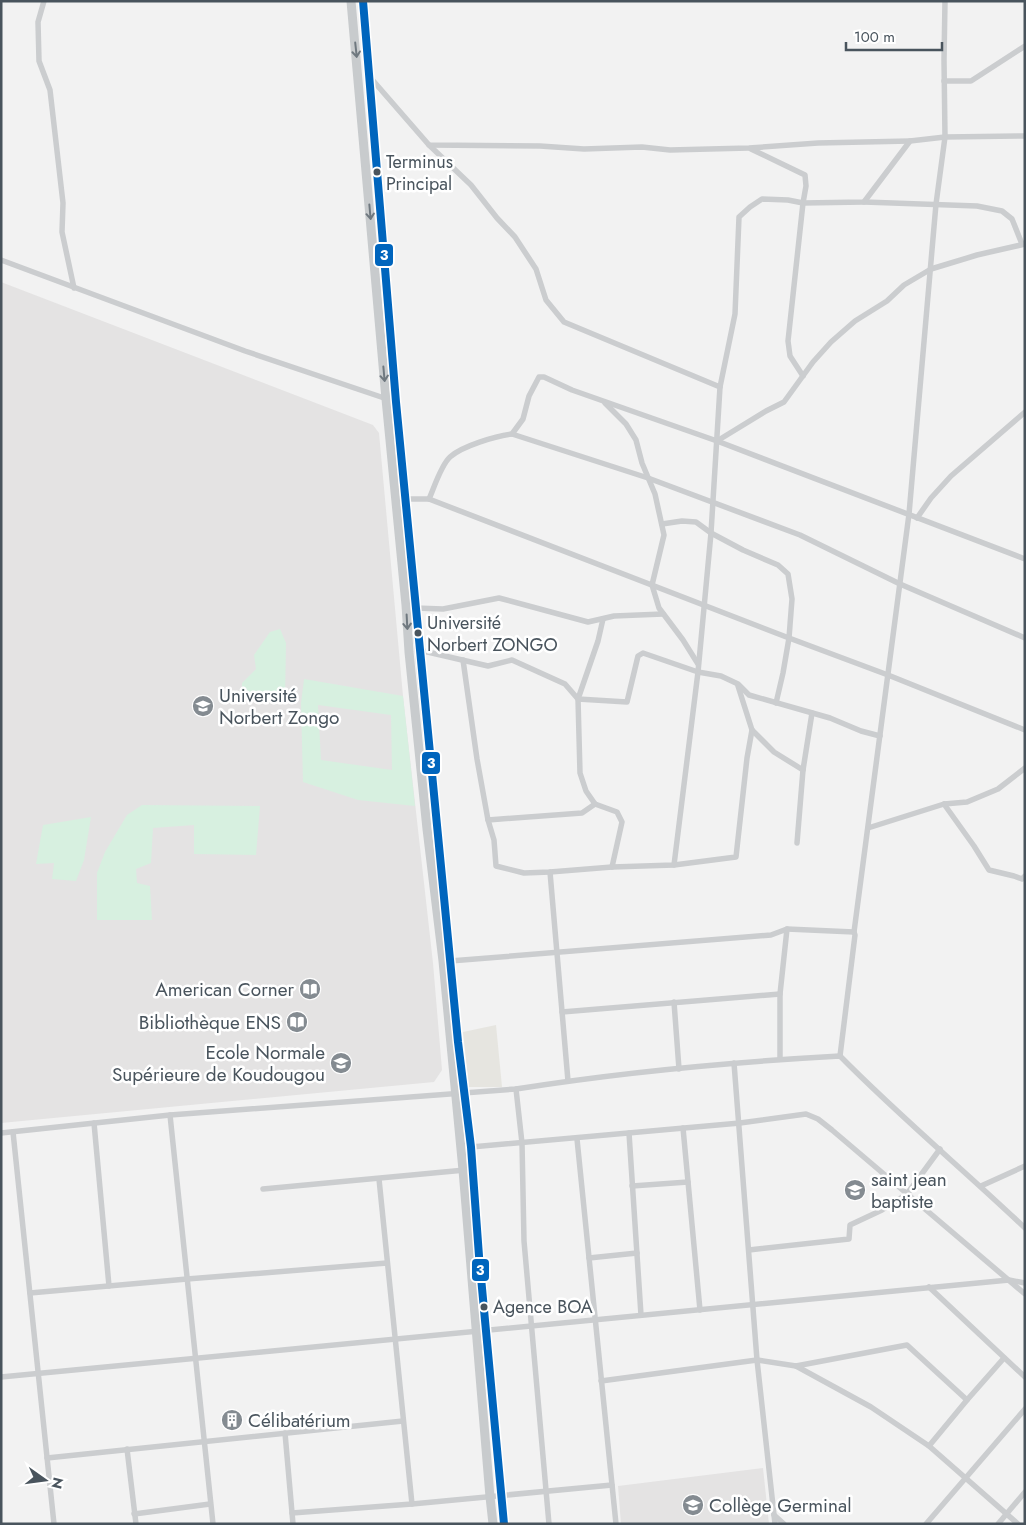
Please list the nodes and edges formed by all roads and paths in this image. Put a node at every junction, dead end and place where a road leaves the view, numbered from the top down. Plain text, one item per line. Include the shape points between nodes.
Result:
1 (44, 1) edge
2 (351, 1) edge
3 (363, 1) edge
4 (945, 1) edge
5 (1025, 46) edge
6 (368, 74) junction
7 (944, 81) junction
8 (1025, 136) edge
9 (945, 137) junction
10 (910, 141) junction
11 (429, 145) junction
12 (749, 148) junction
13 (864, 202) junction
14 (803, 203) junction
15 (936, 204) junction
16 (1023, 244) edge
17 (1, 260) edge
18 (931, 269) junction
19 (74, 288) junction
20 (803, 376) junction
21 (720, 387) junction
22 (386, 399) junction
23 (603, 401) junction
24 (396, 402) junction
25 (1025, 412) edge
26 (512, 434) junction
27 (717, 441) junction
28 (648, 478) junction
29 (405, 499) junction
30 (430, 499) junction
31 (712, 502) junction
32 (908, 514) junction
33 (917, 518) junction
34 (662, 524) junction
35 (711, 533) junction
36 (1025, 558) edge
37 (900, 584) junction
38 (652, 585) junction
39 (703, 605) junction
40 (415, 608) junction
41 (663, 614) junction
42 (603, 619) junction
43 (789, 638) junction
44 (1025, 638) edge
45 (419, 650) junction
46 (463, 660) junction
47 (698, 664) junction
48 (698, 672) junction
49 (888, 675) junction
50 (738, 684) junction
51 (578, 699) junction
52 (776, 703) junction
53 (812, 713) junction
54 (752, 730) junction
55 (1025, 730) edge
56 (880, 736) junction
57 (1025, 768) edge
58 (804, 770) junction
59 (595, 804) junction
60 (944, 804) junction
61 (488, 820) junction
62 (868, 828) junction
63 (797, 843) dead end
64 (674, 865) junction
65 (612, 866) junction
66 (550, 872) junction
67 (1025, 876) edge
68 (787, 929) junction
69 (854, 932) junction
70 (557, 953) junction
71 (450, 961) junction
72 (780, 994) junction
73 (674, 1002) junction
74 (562, 1012) junction
75 (840, 1056) junction
76 (780, 1059) junction
77 (734, 1063) junction
78 (680, 1069) junction
79 (568, 1081) junction
80 (516, 1089) junction
81 (465, 1092) junction
82 (455, 1093) junction
83 (170, 1115) junction
84 (740, 1122) junction
85 (94, 1123) junction
86 (682, 1128) junction
87 (13, 1132) junction
88 (1, 1133) edge
89 (629, 1133) junction
90 (577, 1139) junction
91 (522, 1143) junction
92 (471, 1147) junction
93 (940, 1150) junction
94 (1025, 1166) edge
95 (468, 1170) junction
96 (379, 1179) junction
97 (688, 1182) junction
98 (632, 1186) junction
99 (981, 1186) junction
100 (263, 1189) dead end
101 (907, 1194) junction
102 (1025, 1228) edge
103 (749, 1250) junction
104 (637, 1253) junction
105 (589, 1258) junction
106 (388, 1264) junction
107 (187, 1279) junction
108 (1009, 1280) junction
109 (1025, 1283) edge
110 (108, 1286) junction
111 (929, 1287) junction
112 (30, 1293) junction
113 (1025, 1294) edge
114 (753, 1304) junction
115 (700, 1310) junction
116 (641, 1315) junction
117 (595, 1320) junction
118 (531, 1326) junction
119 (487, 1330) junction
120 (476, 1331) junction
121 (395, 1339) junction
122 (196, 1358) junction
123 (1004, 1358) junction
124 (757, 1360) junction
125 (796, 1366) junction
126 (38, 1373) junction
127 (1, 1377) edge
128 (1025, 1377) edge
129 (601, 1381) junction
130 (966, 1400) junction
131 (1025, 1410) edge
132 (403, 1420) junction
133 (285, 1433) junction
134 (204, 1441) junction
135 (929, 1446) junction
136 (127, 1449) junction
137 (47, 1458) junction
138 (965, 1478) junction
139 (612, 1485) junction
140 (546, 1491) junction
141 (1025, 1492) edge
142 (501, 1496) junction
143 (490, 1497) junction
144 (210, 1504) junction
145 (412, 1504) junction
146 (292, 1513) junction
147 (134, 1514) junction
148 (1007, 1514) junction
149 (774, 1515) junction
150 (54, 1524) edge
151 (136, 1524) edge
152 (212, 1524) edge
153 (293, 1524) edge
154 (493, 1524) edge
155 (504, 1524) edge
156 (549, 1524) edge
157 (616, 1524) edge
158 (775, 1524) edge
159 (784, 1524) edge
160 (926, 1524) edge
161 (998, 1524) edge
162 (1018, 1524) edge

1 - 19 street via 38,22 39,62 50,90 63,203 62,232
2 -> 22 main road
3 - 6 main road
4 - 7 street
5 - 7 street via 971,81
6 - 11 street
6 - 24 main road
7 - 9 street
8 - 9 street
9 - 10 street
9 - 15 street
10 - 12 street
10 - 13 street
11 - 12 street via 584,149 642,146 670,150
11 - 21 street via 471,185 515,237 536,269 546,300 564,322
12 - 14 street via 805,175
13 - 14 street
13 - 15 street
14 - 20 street via 788,340 790,356
14 - 21 street via 762,199 739,217 735,314
15 - 16 street via 1002,211 1012,219
15 - 18 street
16 - 18 street
17 - 19 street
18 - 20 street via 855,321 831,342
18 - 32 street
19 - 22 street
20 - 27 street via 784,402
21 - 27 street
22 - 24 street
22 -> 82 main road
23 - 26 street via 538,377 522,419
23 - 27 street
23 - 28 street via 626,424 636,440
24 - 29 main road
25 - 33 street via 950,476
26 - 28 street
26 - 30 street via 471,446 450,458 438,476
27 - 31 street
27 - 32 street
28 - 31 street
28 - 34 street
29 - 30 street
29 - 40 main road
30 - 38 street
31 - 35 street
31 - 37 street via 800,535
32 - 33 street
32 - 37 street
33 - 36 street
34 - 35 street via 696,522
34 - 38 street via 664,535
35 - 39 street
35 - 43 street via 778,565 788,574 792,599
37 - 44 street
37 - 49 street
38 - 39 street
38 - 41 street
39 - 43 street
39 - 47 street
40 - 42 street via 443,609 499,598 588,622
40 - 45 main road
41 - 42 street
41 - 47 street
42 - 51 street
43 - 49 street
43 - 52 street
45 - 46 street
45 - 71 main road
46 - 51 street via 488,666 512,660 565,684
46 - 61 street
47 - 48 street
48 - 50 street via 722,676
48 - 51 street via 643,653 638,656 627,702
48 - 64 street
49 - 55 street
49 - 56 street
50 - 52 street via 748,695
50 - 54 street
51 - 59 street via 580,772 586,791
52 - 53 street
53 - 56 street
53 - 58 street
54 - 58 street via 774,752
54 - 64 street via 736,857
56 - 62 street
57 - 60 street via 998,789 967,802
58 - 63 street
59 - 61 street via 582,813
59 - 65 street via 617,812 622,822
60 - 62 street
60 - 67 street via 989,870 1022,879
61 - 66 street via 496,866 524,873
62 - 69 street
64 - 65 street
65 - 66 street
66 - 70 street
68 - 69 street
68 - 70 street via 771,935
68 - 72 street
69 - 75 street
70 - 71 street
70 - 74 street
71 - 81 main road
72 - 73 street
72 - 76 street
73 - 74 street
73 - 78 street
74 - 79 street
75 - 76 street
75 - 93 street
76 - 77 street
77 - 78 street
77 - 84 street
78 - 79 street
79 - 80 street
80 - 81 street
80 - 91 street
81 - 82 street
81 - 92 main road
82 - 83 street
82 - 95 main road
83 - 85 street
83 - 107 street
84 - 86 street
84 - 101 street via 806,1114 818,1119
84 - 103 street
85 - 87 street
85 - 110 street
86 - 89 street
86 - 97 street
87 - 88 street
87 - 112 street
89 - 90 street
89 - 98 street
90 - 91 street
90 - 105 street
91 - 92 street
91 - 118 street via 524,1241
92 - 95 main road
93 - 99 street
93 - 101 street
94 - 99 street
95 - 96 street
95 - 119 main road
95 - 120 main road
96 - 100 street
96 - 106 street
97 - 98 street
97 - 115 street
98 - 104 street
99 - 102 street
101 - 103 street via 850,1225 849,1239
101 - 108 street
103 - 114 street
104 - 105 street
104 - 116 street
105 - 117 street
106 - 107 street
106 - 121 street
107 - 110 street
107 - 122 street
108 - 109 street
108 - 111 street
108 - 113 street
110 - 112 street
111 - 114 street
111 - 123 street
112 - 126 street
114 - 115 street
114 - 124 street
115 - 116 street
116 - 117 street
117 - 118 street
117 - 129 street
118 - 119 street
118 - 140 street
119 - 120 street
119 - 142 main road
120 - 121 street
120 - 143 main road
121 - 122 street
121 - 132 street
122 - 126 street
122 - 134 street
123 - 128 street
123 - 130 street
124 - 125 street
124 - 129 street
124 - 149 street
125 - 130 street via 907,1345
125 - 135 street via 871,1407
126 - 127 street
126 - 137 street
129 - 139 street
130 - 135 street
131 - 138 street
132 - 133 street
132 - 145 street
133 - 134 street
133 - 146 street
134 - 136 street
134 - 144 street
135 - 138 street
136 - 137 street
136 - 147 street
137 - 150 street
138 - 148 street
138 - 160 street
139 - 140 street
139 - 157 street
140 - 142 street
140 - 156 street
141 - 148 street
142 - 143 street
142 - 155 main road
143 - 145 street
143 - 154 main road
144 - 147 street
144 - 152 street
145 - 146 street
146 - 153 street
147 - 151 street
148 - 161 street
148 - 162 street
149 - 158 street
149 - 159 street

